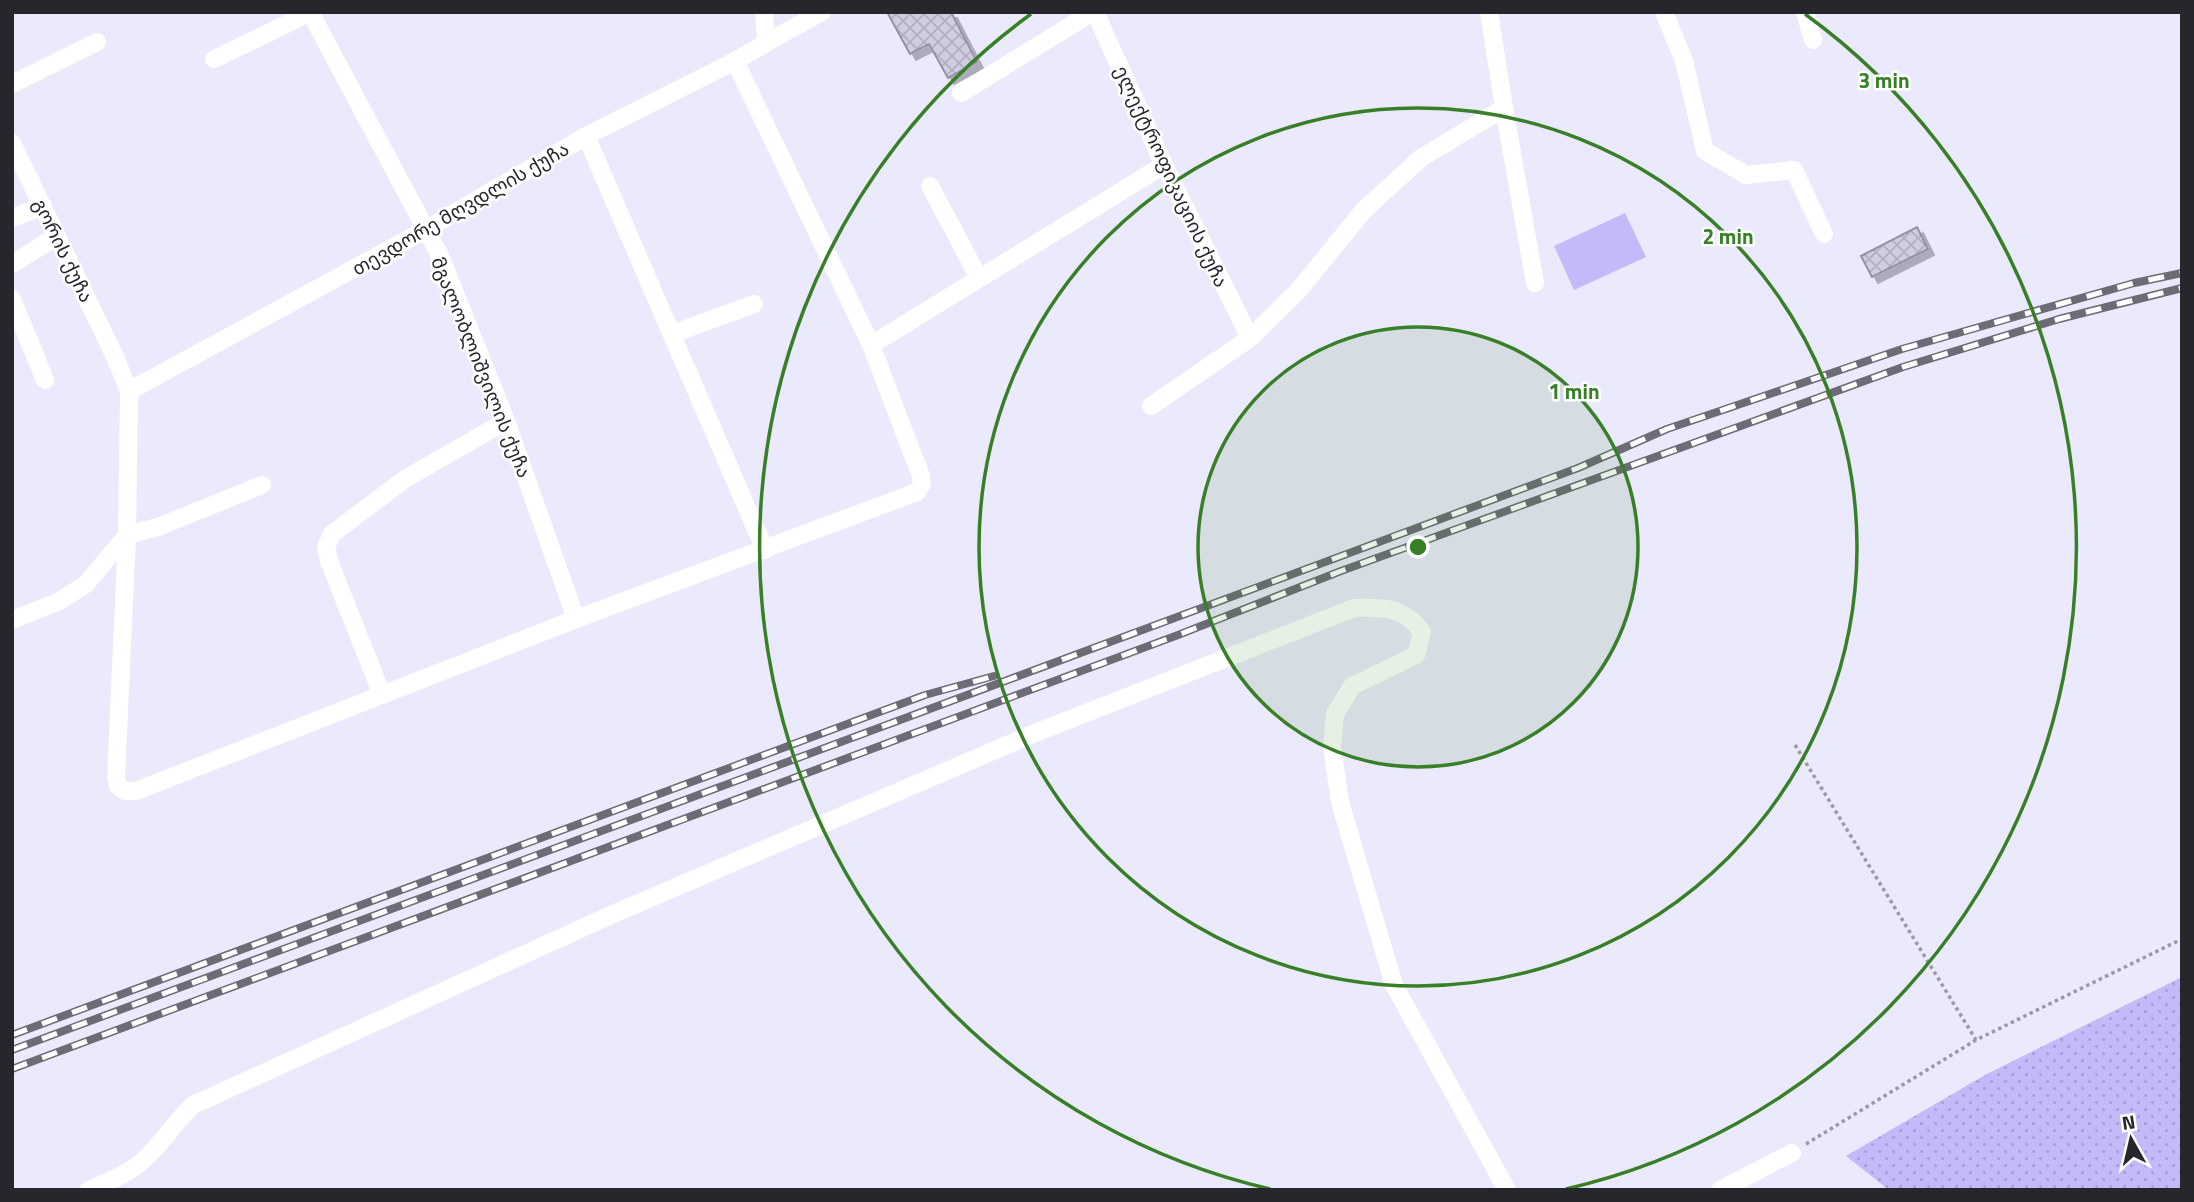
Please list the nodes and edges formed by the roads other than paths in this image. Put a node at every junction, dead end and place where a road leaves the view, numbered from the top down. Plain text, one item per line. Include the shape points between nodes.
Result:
1 (308, 12) edge
2 (764, 12) edge
3 (822, 12) edge
4 (1094, 12) edge
5 (1489, 12) edge
6 (1664, 12) edge
7 (1805, 12) edge
8 (1813, 40) dead end
9 (97, 42) dead end
10 (766, 43) junction
11 (214, 59) dead end
12 (735, 61) junction
13 (12, 84) edge
14 (961, 93) dead end
15 (1504, 108) junction
16 (586, 136) junction
17 (12, 143) edge
18 (1164, 165) junction
19 (930, 186) dead end
20 (43, 206) junction
21 (12, 218) edge
22 (425, 230) junction
23 (1824, 234) dead end
24 (57, 236) junction
25 (12, 264) edge
26 (979, 278) junction
27 (1535, 283) dead end
28 (12, 299) edge
29 (754, 304) dead end
30 (671, 334) junction
31 (1250, 338) junction
32 (870, 345) junction
33 (45, 380) dead end
34 (129, 391) junction
35 (1152, 406) dead end
36 (506, 421) junction
37 (262, 485) dead end
38 (127, 535) junction
39 (765, 550) junction
40 (576, 619) junction
41 (12, 620) edge
42 (382, 695) junction
43 (1792, 1153) road end
44 (89, 1190) edge
45 (1507, 1190) edge
46 (1720, 1190) edge

1 - 11 street
1 - 22 street, მგალობლიშვილის ქუჩა
2 - 10 street
3 - 10 street
4 - 14 street
4 - 18 street, ელექტროფიკაციის ქუჩა
5 - 15 street
6 - 23 street via 1684,61 1705,151 1746,175 1794,170
7 - 8 street
9 - 13 street
10 - 12 street, თევდორე მღვდლის ქუჩა
12 - 16 street, თევდორე მღვდლის ქუჩა
12 - 32 street
15 - 27 street
15 - 31 street via 1421,158 1364,210 1298,291
16 - 22 street, თევდორე მღვდლის ქუჩა
16 - 30 street
17 - 20 street, გორის ქუჩა
18 - 26 street
18 - 31 street, ელექტროფიკაციის ქუჩა
19 - 26 street
20 - 21 street
20 - 24 street, გორის ქუჩა
22 - 34 street, თევდორე მღვდლის ქუჩა
22 - 36 street, მგალობლიშვილის ქუჩა via 440,256
24 - 25 street
24 - 34 street, გორის ქუჩა
26 - 32 street
28 - 33 street
29 - 30 street
30 - 39 street
31 - 35 street
32 - 39 street via 922,484 917,492
34 - 38 street
36 - 40 street, მგალობლიშვილის ქუჩა
36 - 42 street via 405,479 332,534 326,547
37 - 38 street
38 - 41 street via 86,584 60,601
38 - 42 street via 116,778 125,791
39 - 40 street
40 - 42 street
43 - 46 street
44 - 45 street via 130,1171 193,1105 611,915 1035,733 1354,608 1385,607 1413,619 1422,632 1416,655 1352,686 1335,714 1332,747 1340,802 1394,985

